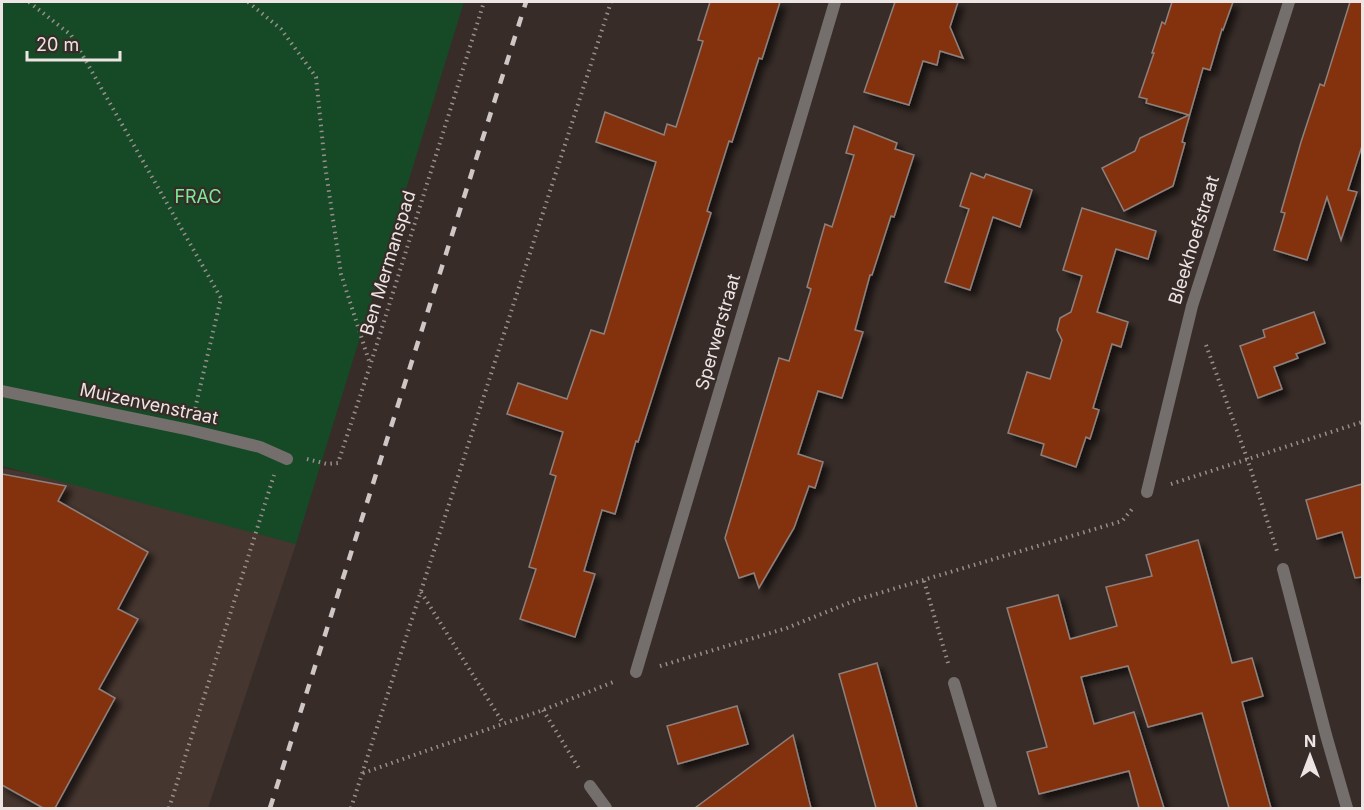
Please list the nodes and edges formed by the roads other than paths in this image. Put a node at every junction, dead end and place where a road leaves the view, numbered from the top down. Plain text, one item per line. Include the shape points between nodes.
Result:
1 (835, 2) edge
2 (1289, 2) edge
3 (2, 391) edge
4 (287, 459) road end
5 (1147, 492) road end
6 (1283, 569) road end
7 (636, 672) road end
8 (954, 683) road end
9 (590, 786) road end
10 (606, 808) edge
11 (991, 808) edge
12 (1347, 808) edge

1 - 7 street, Sperwerstraat
2 - 5 street, Bleekhoefstraat via 1192,306
3 - 4 street, Muizenvenstraat via 190,430 260,447
6 - 12 street
8 - 11 street
9 - 10 street

